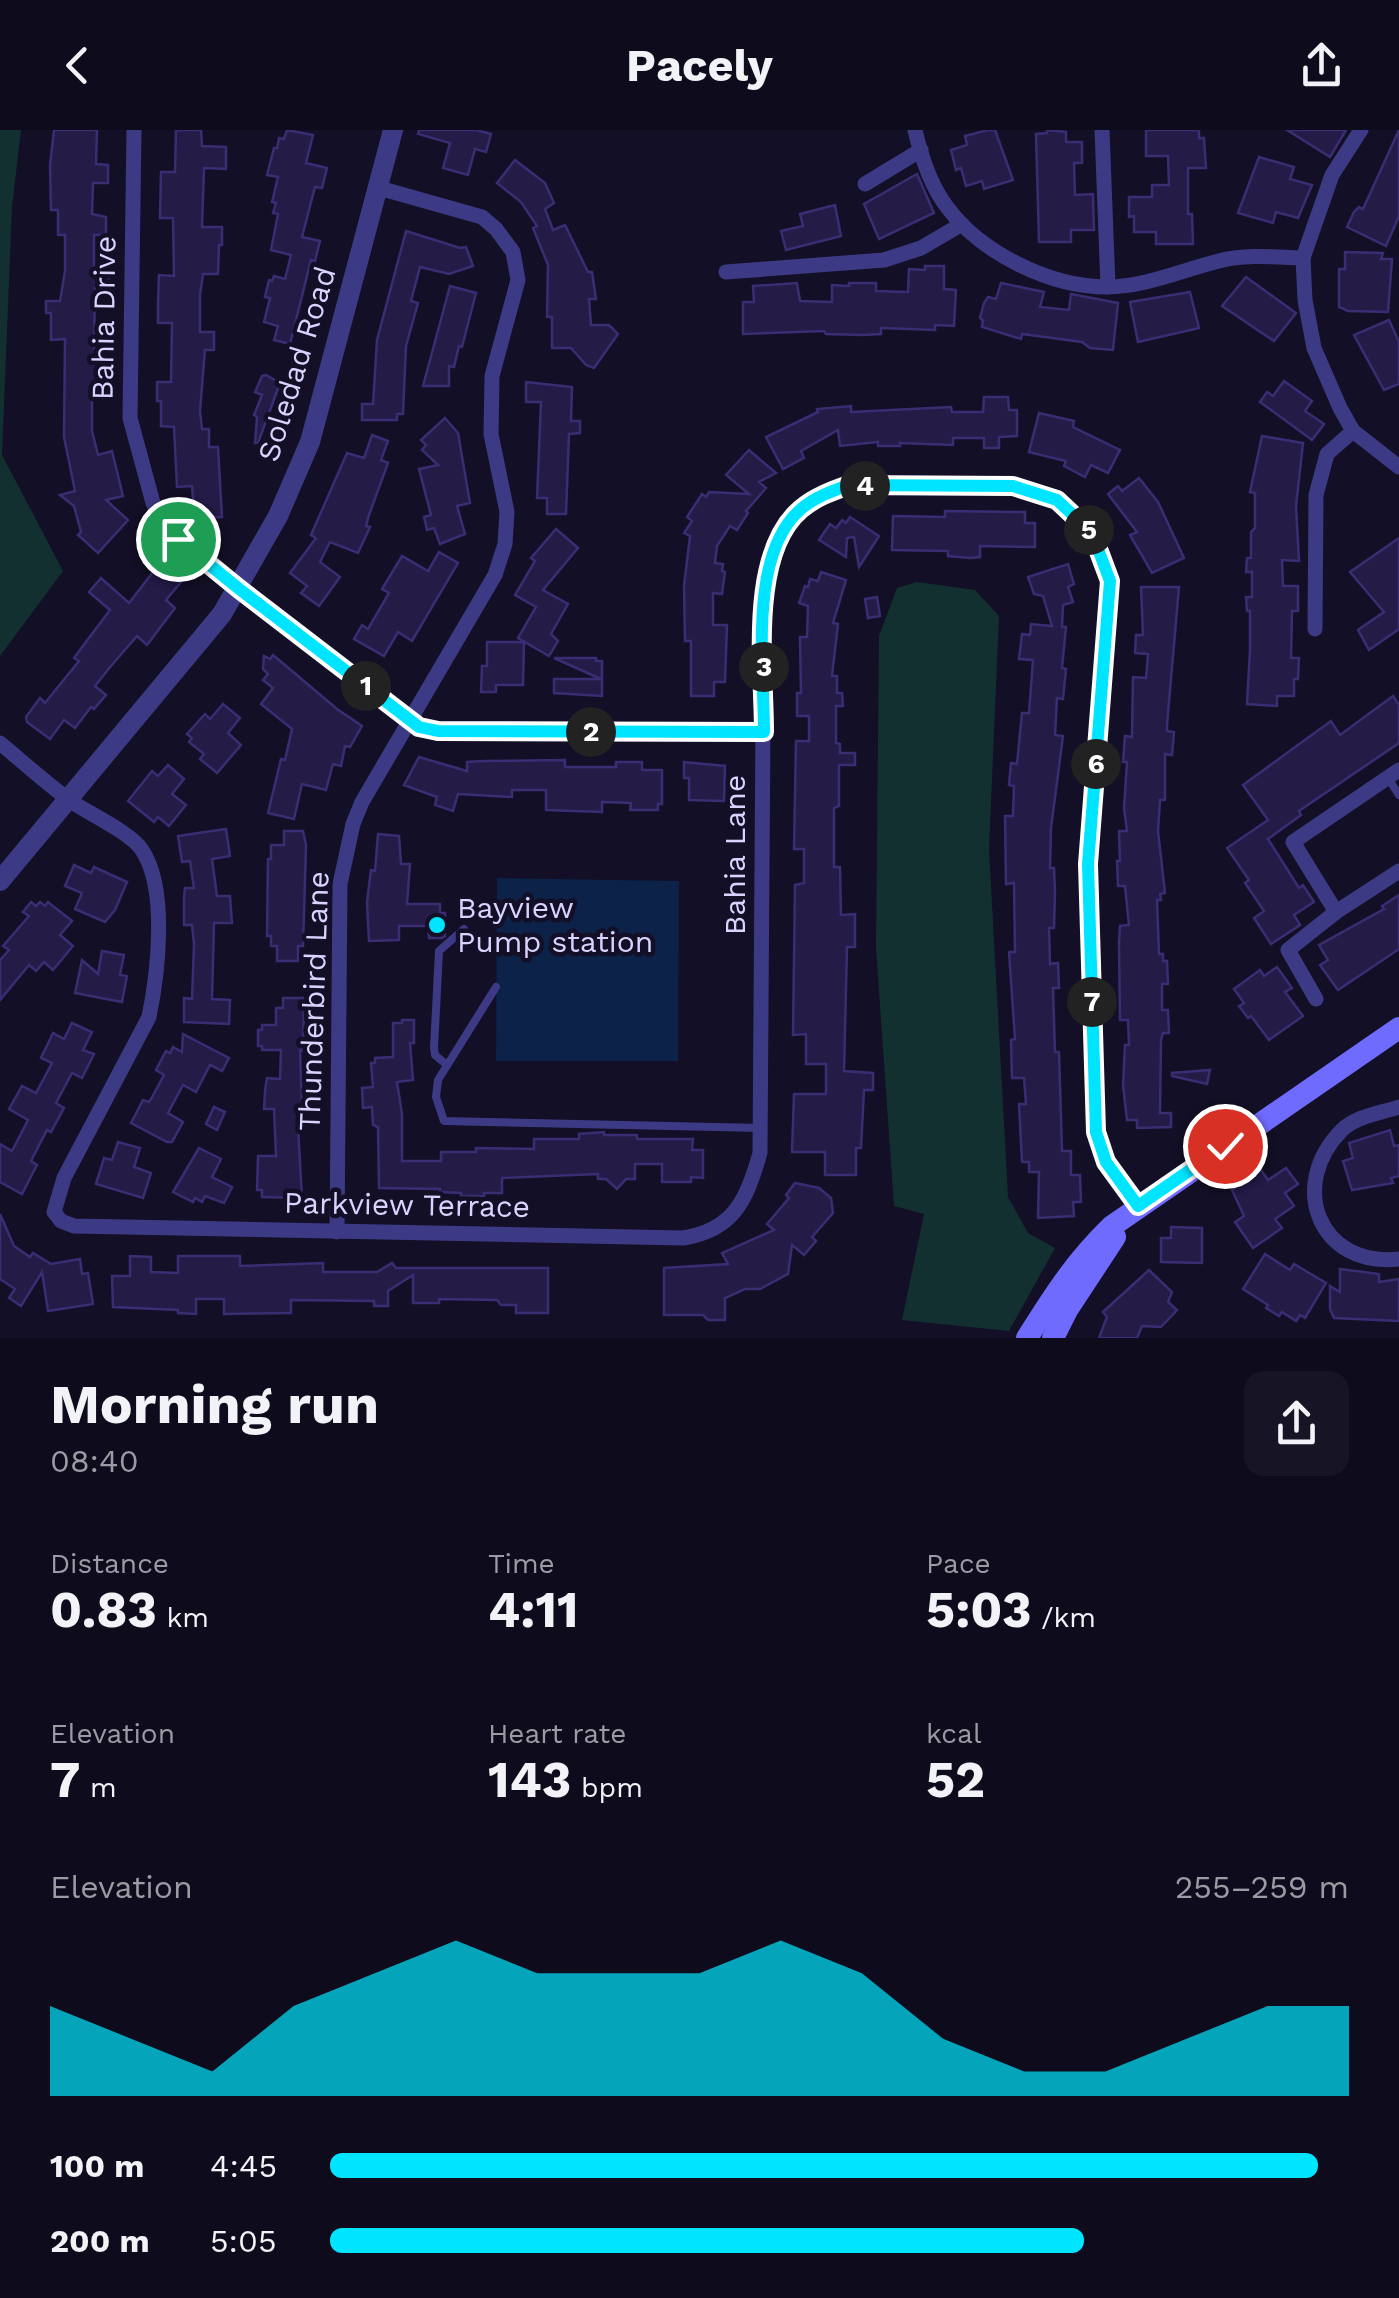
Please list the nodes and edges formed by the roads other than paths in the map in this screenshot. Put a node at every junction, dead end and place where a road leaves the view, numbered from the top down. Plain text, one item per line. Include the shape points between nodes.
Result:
1 (134, 130) edge
2 (394, 130) edge
3 (915, 130) edge
4 (1102, 130) edge
5 (1361, 130) edge
6 (921, 150) junction
7 (865, 184) dead end
8 (378, 188) junction
9 (962, 224) junction
10 (1303, 258) junction
11 (726, 272) dead end
12 (1108, 287) junction
13 (1353, 431) junction
14 (1399, 467) edge
15 (238, 588) junction
16 (1316, 629) dead end
17 (411, 720) junction
18 (764, 732) junction
19 (0, 743) edge
20 (1393, 774) edge
21 (1399, 795) edge
22 (68, 799) junction
23 (1399, 871) edge
24 (0, 881) edge
25 (1336, 912) junction
26 (464, 929) dead end
27 (496, 987) dead end
28 (1316, 999) dead end
29 (1399, 1028) edge
30 (447, 1065) junction
31 (1399, 1107) edge
32 (762, 1128) junction
33 (1138, 1206) junction
34 (733, 1215) joint
35 (337, 1232) junction
36 (1399, 1259) edge
37 (1027, 1338) edge
38 (1053, 1338) edge

1 - 15 street, Bahia Drive via 130,418 153,503 178,539
2 - 8 street, Soledad Road
3 - 6 street
4 - 12 street
5 - 10 street via 1332,175
6 - 7 street
6 - 9 street via 945,205
8 - 15 street, Soledad Road via 310,442
8 - 17 street, Thunderbird Lane via 482,217 513,252 518,280 492,376 491,434 507,512 505,544 495,575
9 - 11 street via 922,248 884,260
9 - 12 street via 1021,266
10 - 12 street via 1234,258
10 - 13 street via 1314,348
13 - 14 street
13 - 16 street via 1327,454 1316,495
15 - 17 street, Bahia Drive
15 - 22 street, Soledad Road
17 - 18 street via 438,731
17 - 35 street, Thunderbird Lane via 352,824 340,884
18 - 32 street, Bahia Lane
18 - 33 street, Bahia Lane via 764,580 772,548 798,510 824,494 849,485 1013,486 1057,500 1092,533 1110,581 1088,864 1096,1132 1106,1162
19 - 22 street
20 - 21 lane
20 - 25 street via 1293,842
22 - 24 street, Soledad Road
22 - 35 street, Parkview Terrace via 140,847 158,893 149,1017 64,1178 54,1212 74,1226
23 - 25 street
25 - 28 street via 1288,950
26 - 30 lane via 439,951 434,1048
27 - 30 lane
29 - 33 main road
30 - 32 lane via 436,1096 444,1121
31 - 36 street via 1344,1128 1324,1152 1313,1183 1330,1238 1349,1253
32 - 34 street, Bahia Lane via 748,1194
33 - 37 main road via 1079,1258
33 - 38 main road
34 - 35 street, Parkview Terrace via 703,1235 683,1238

